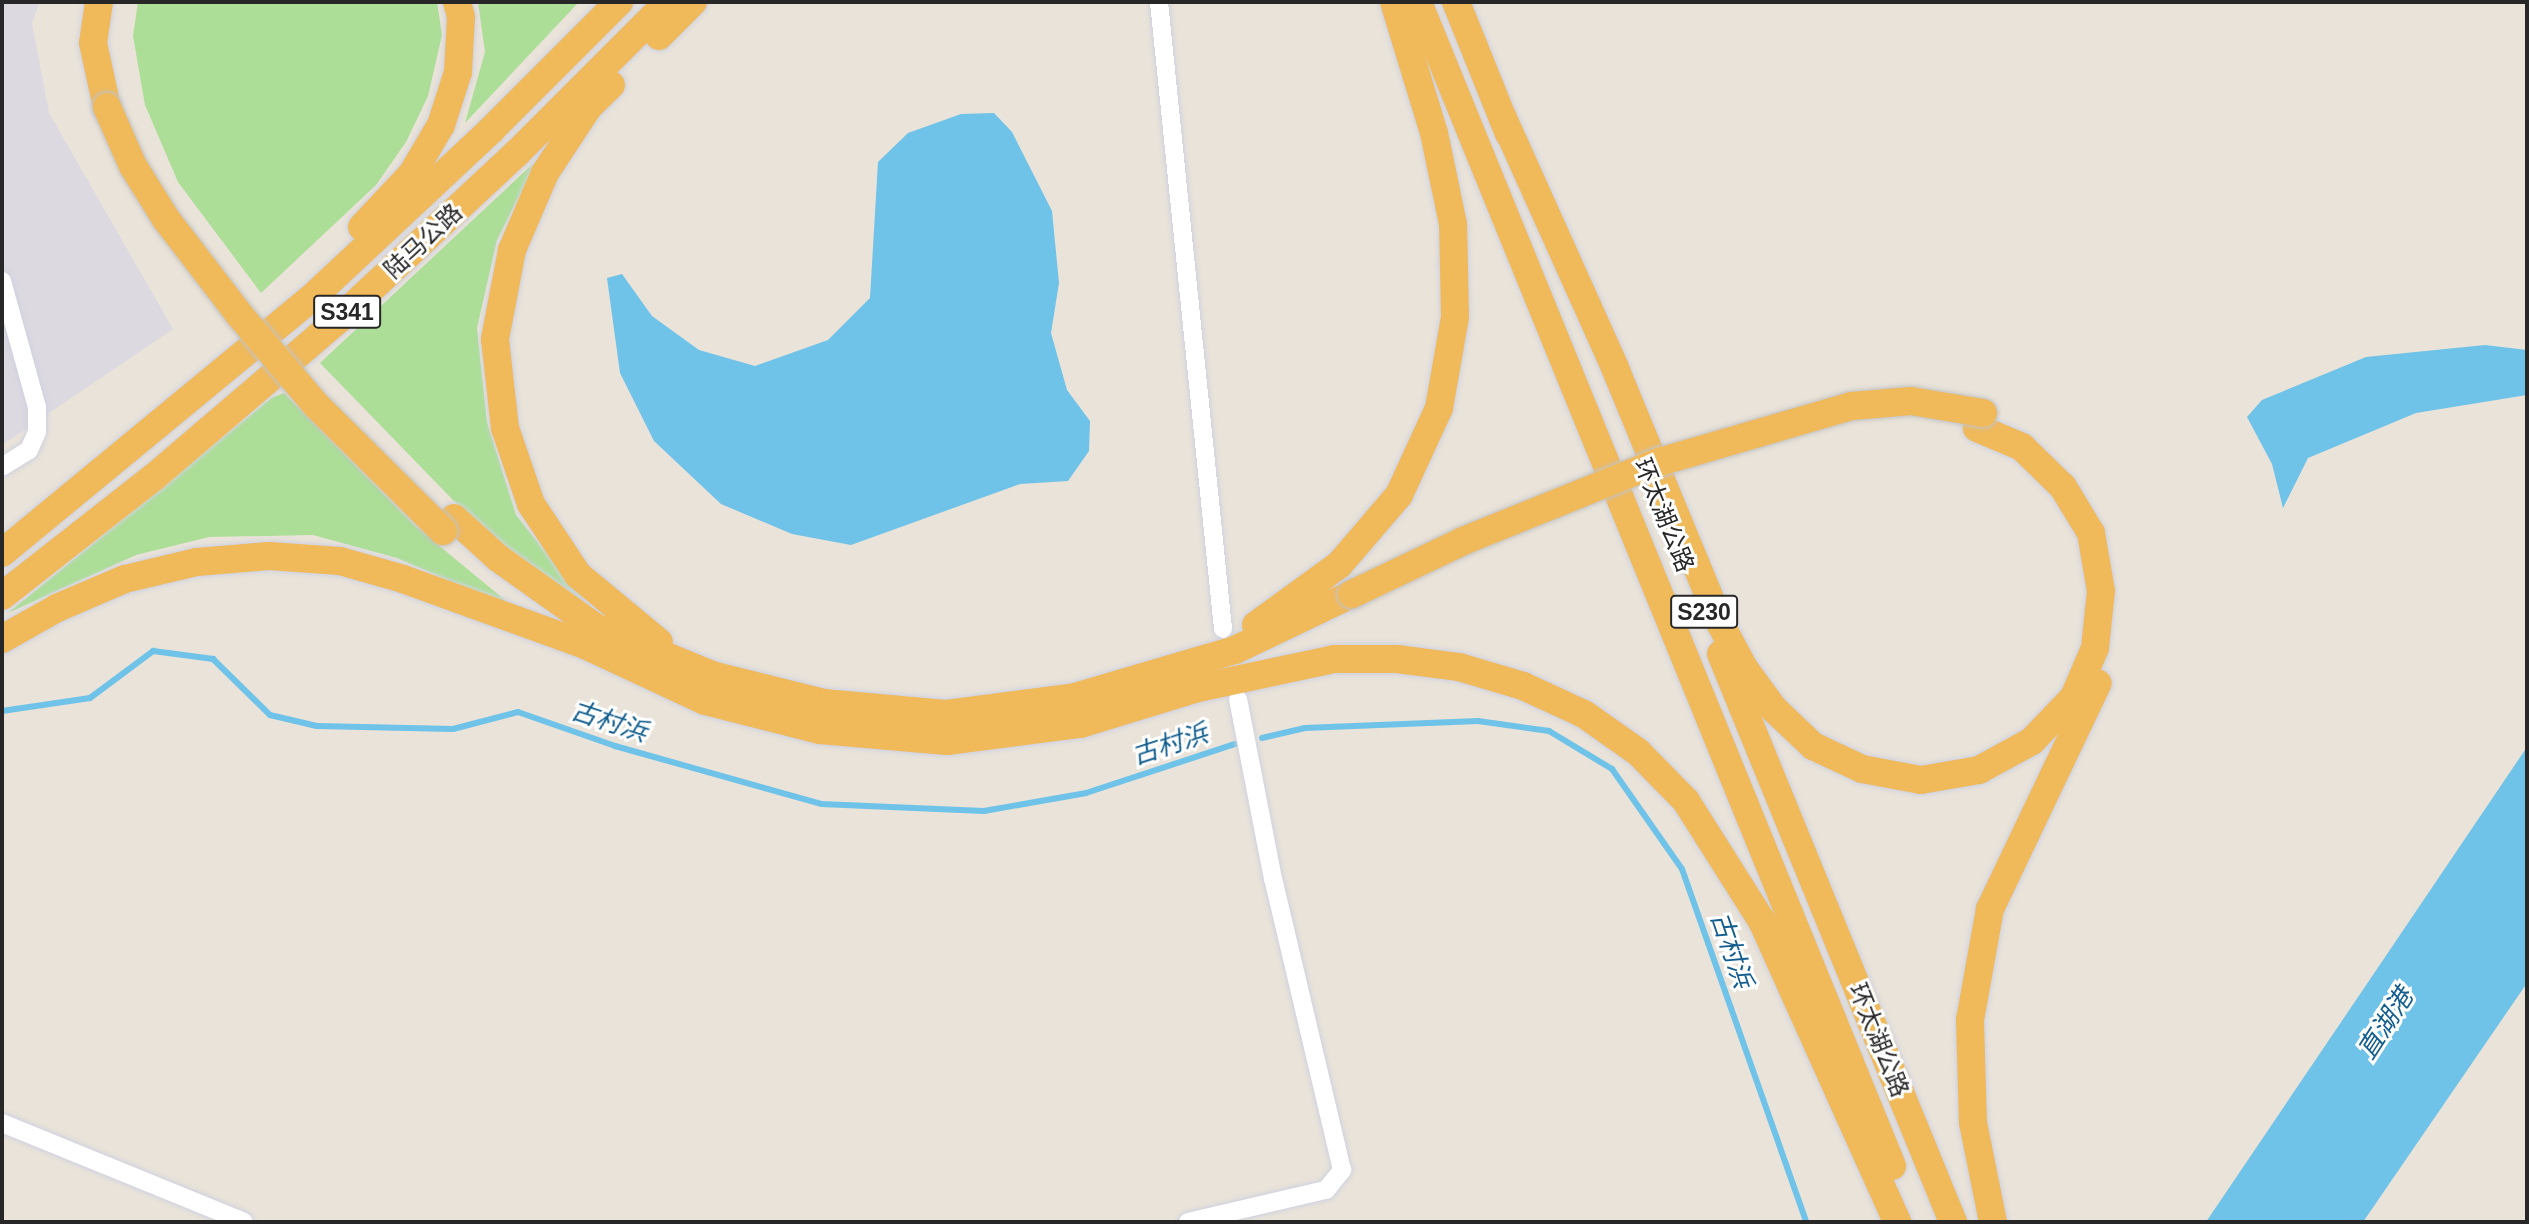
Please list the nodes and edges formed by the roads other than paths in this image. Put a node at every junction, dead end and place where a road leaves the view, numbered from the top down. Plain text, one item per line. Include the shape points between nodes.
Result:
1 (99, 2) edge
2 (115, 2) edge
3 (457, 2) edge
4 (619, 2) edge
5 (668, 2) edge
6 (693, 2) edge
7 (1159, 2) edge
8 (1394, 2) edge
9 (1418, 2) edge
10 (1456, 2) edge
11 (115, 105) junction
12 (1502, 116) junction
13 (2, 281) edge
14 (1980, 420) junction
15 (2, 467) edge
16 (449, 525) junction
17 (2, 545) edge
18 (2, 553) edge
19 (2, 596) edge
20 (1223, 629) dead end
21 (2, 639) edge
22 (585, 645) junction
23 (712, 675) junction
24 (1194, 675) junction
25 (1238, 699) dead end
26 (2, 1123) edge
27 (244, 1222) edge
28 (1188, 1222) edge
29 (1897, 1222) edge
30 (1914, 1222) edge
31 (1953, 1222) edge
32 (1993, 1222) edge

1 - 11 highway via 93,43
2 - 11 highway via 110,42
3 - 17 highway via 461,17 458,72 441,125 412,174 305,279
4 - 18 highway, 陆马公路 / S341 via 317,293
5 - 19 highway, 陆马公路 / S341 via 516,154 340,318 154,477
6 - 23 highway via 589,106 545,173 512,250 495,339 505,428 531,504 578,575 641,631
7 - 20 street
8 - 24 highway via 1434,133 1453,224 1455,317 1439,408 1399,495 1339,565
9 - 30 highway, 环太湖公路 / S230
10 - 12 highway, 环太湖公路 / S230
11 - 16 highway via 180,210 251,303
12 - 14 highway via 1615,368 1720,623 1744,668 1774,709 1813,746 1862,769 1921,780 1979,770 2032,741 2074,697 2095,648 2101,591 2091,533 2063,487 2022,447
12 - 31 highway, 环太湖公路 / S230
13 - 15 street via 37,407 37,432 29,450
14 - 24 highway, bridge via 1911,401 1826,414 1660,462 1463,541 1355,601 1235,650
14 - 32 highway via 2031,433 2076,477 2106,527 2117,590 2112,652 1990,909 1970,1020 1973,1123
16 - 22 highway
16 - 23 highway via 594,628
21 - 22 highway via 57,608 125,579 197,562 269,556 340,561
22 - 24 highway via 705,701 820,730 947,741 1080,724
23 - 24 highway via 824,704 946,714
24 - 29 highway via 1334,659 1397,659 1459,667 1523,686 1584,714 1638,752 1686,801 1762,921
25 - 28 street via 1273,879 1342,1170 1325,1190
26 - 27 street

